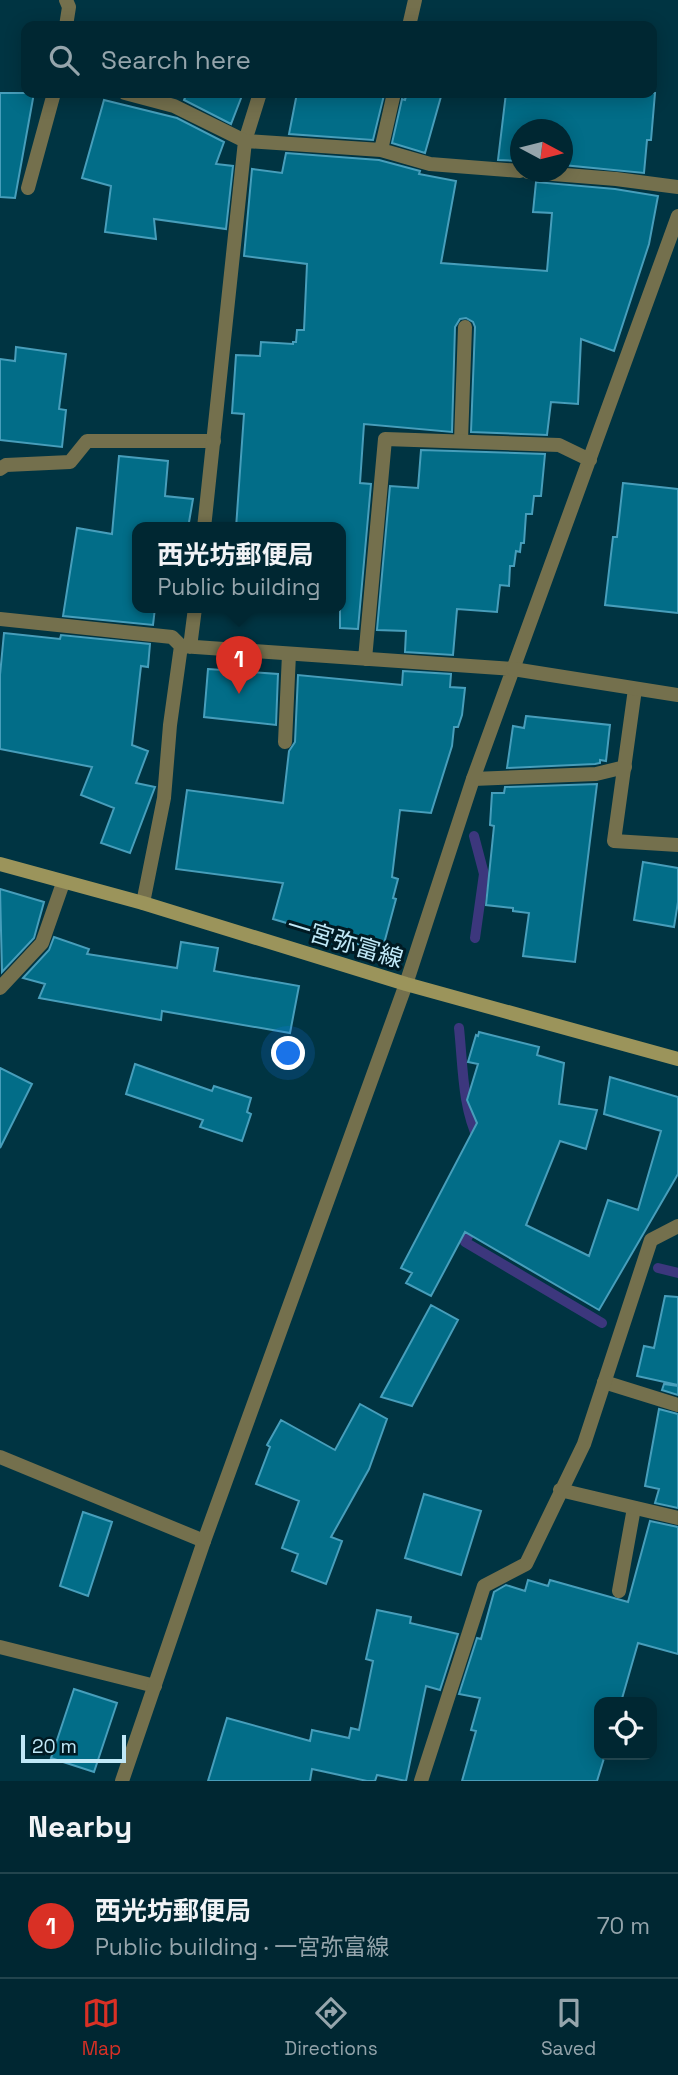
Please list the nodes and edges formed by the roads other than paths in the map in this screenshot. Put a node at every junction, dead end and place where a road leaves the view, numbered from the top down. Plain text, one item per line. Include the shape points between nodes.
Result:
1 (66, 0) edge
2 (415, 0) edge
3 (67, 21) edge
4 (410, 21) edge
5 (53, 98) edge
6 (144, 98) edge
7 (258, 98) edge
8 (393, 98) edge
9 (245, 141) junction
10 (381, 150) junction
11 (510, 170) edge
12 (573, 176) edge
13 (678, 187) edge
14 (28, 188) dead end
15 (678, 216) edge
16 (465, 327) dead end
17 (215, 440) junction
18 (461, 441) junction
19 (590, 460) junction
20 (0, 469) edge
21 (205, 522) edge
22 (194, 613) edge
23 (0, 619) edge
24 (186, 647) junction
25 (289, 654) junction
26 (365, 659) junction
27 (513, 669) junction
28 (635, 689) junction
29 (678, 695) edge
30 (285, 741) dead end
31 (625, 767) junction
32 (473, 779) junction
33 (678, 845) edge
34 (0, 864) edge
35 (63, 883) junction
36 (143, 903) junction
37 (406, 984) junction
38 (0, 988) edge
39 (678, 1059) edge
40 (678, 1226) edge
41 (604, 1382) junction
42 (678, 1405) edge
43 (0, 1457) edge
44 (560, 1490) junction
45 (634, 1508) junction
46 (678, 1518) edge
47 (204, 1541) junction
48 (619, 1591) dead end
49 (0, 1647) edge
50 (155, 1686) junction
51 (122, 1781) edge
52 (421, 1781) edge

1 - 3 street
2 - 4 street
5 - 14 street
6 - 9 street via 174,106
7 - 9 street
8 - 10 street
9 - 10 street
9 - 17 street
10 - 11 street via 430,163
12 - 13 street
15 - 19 street
16 - 18 street
17 - 20 street via 87,441 70,462
17 - 21 street
18 - 19 street via 559,444
18 - 26 street via 385,439
19 - 27 street
22 - 24 street
23 - 24 street via 172,636
24 - 25 street
24 - 36 street
25 - 26 street
25 - 30 street
26 - 27 street
27 - 28 street
27 - 32 street
28 - 29 street
28 - 31 street
31 - 32 street via 596,774
31 - 33 street via 614,841
32 - 37 street
34 - 35 main road, 一宮弥富線
35 - 36 main road, 一宮弥富線
35 - 38 street via 42,943
36 - 37 main road, 一宮弥富線
37 - 39 main road, 一宮弥富線
37 - 47 street
40 - 41 street via 651,1240
41 - 42 street
41 - 44 street via 584,1444
43 - 47 street
44 - 45 street
44 - 52 street via 526,1564 484,1586
45 - 46 street
45 - 48 street
47 - 50 street
49 - 50 street
50 - 51 street

